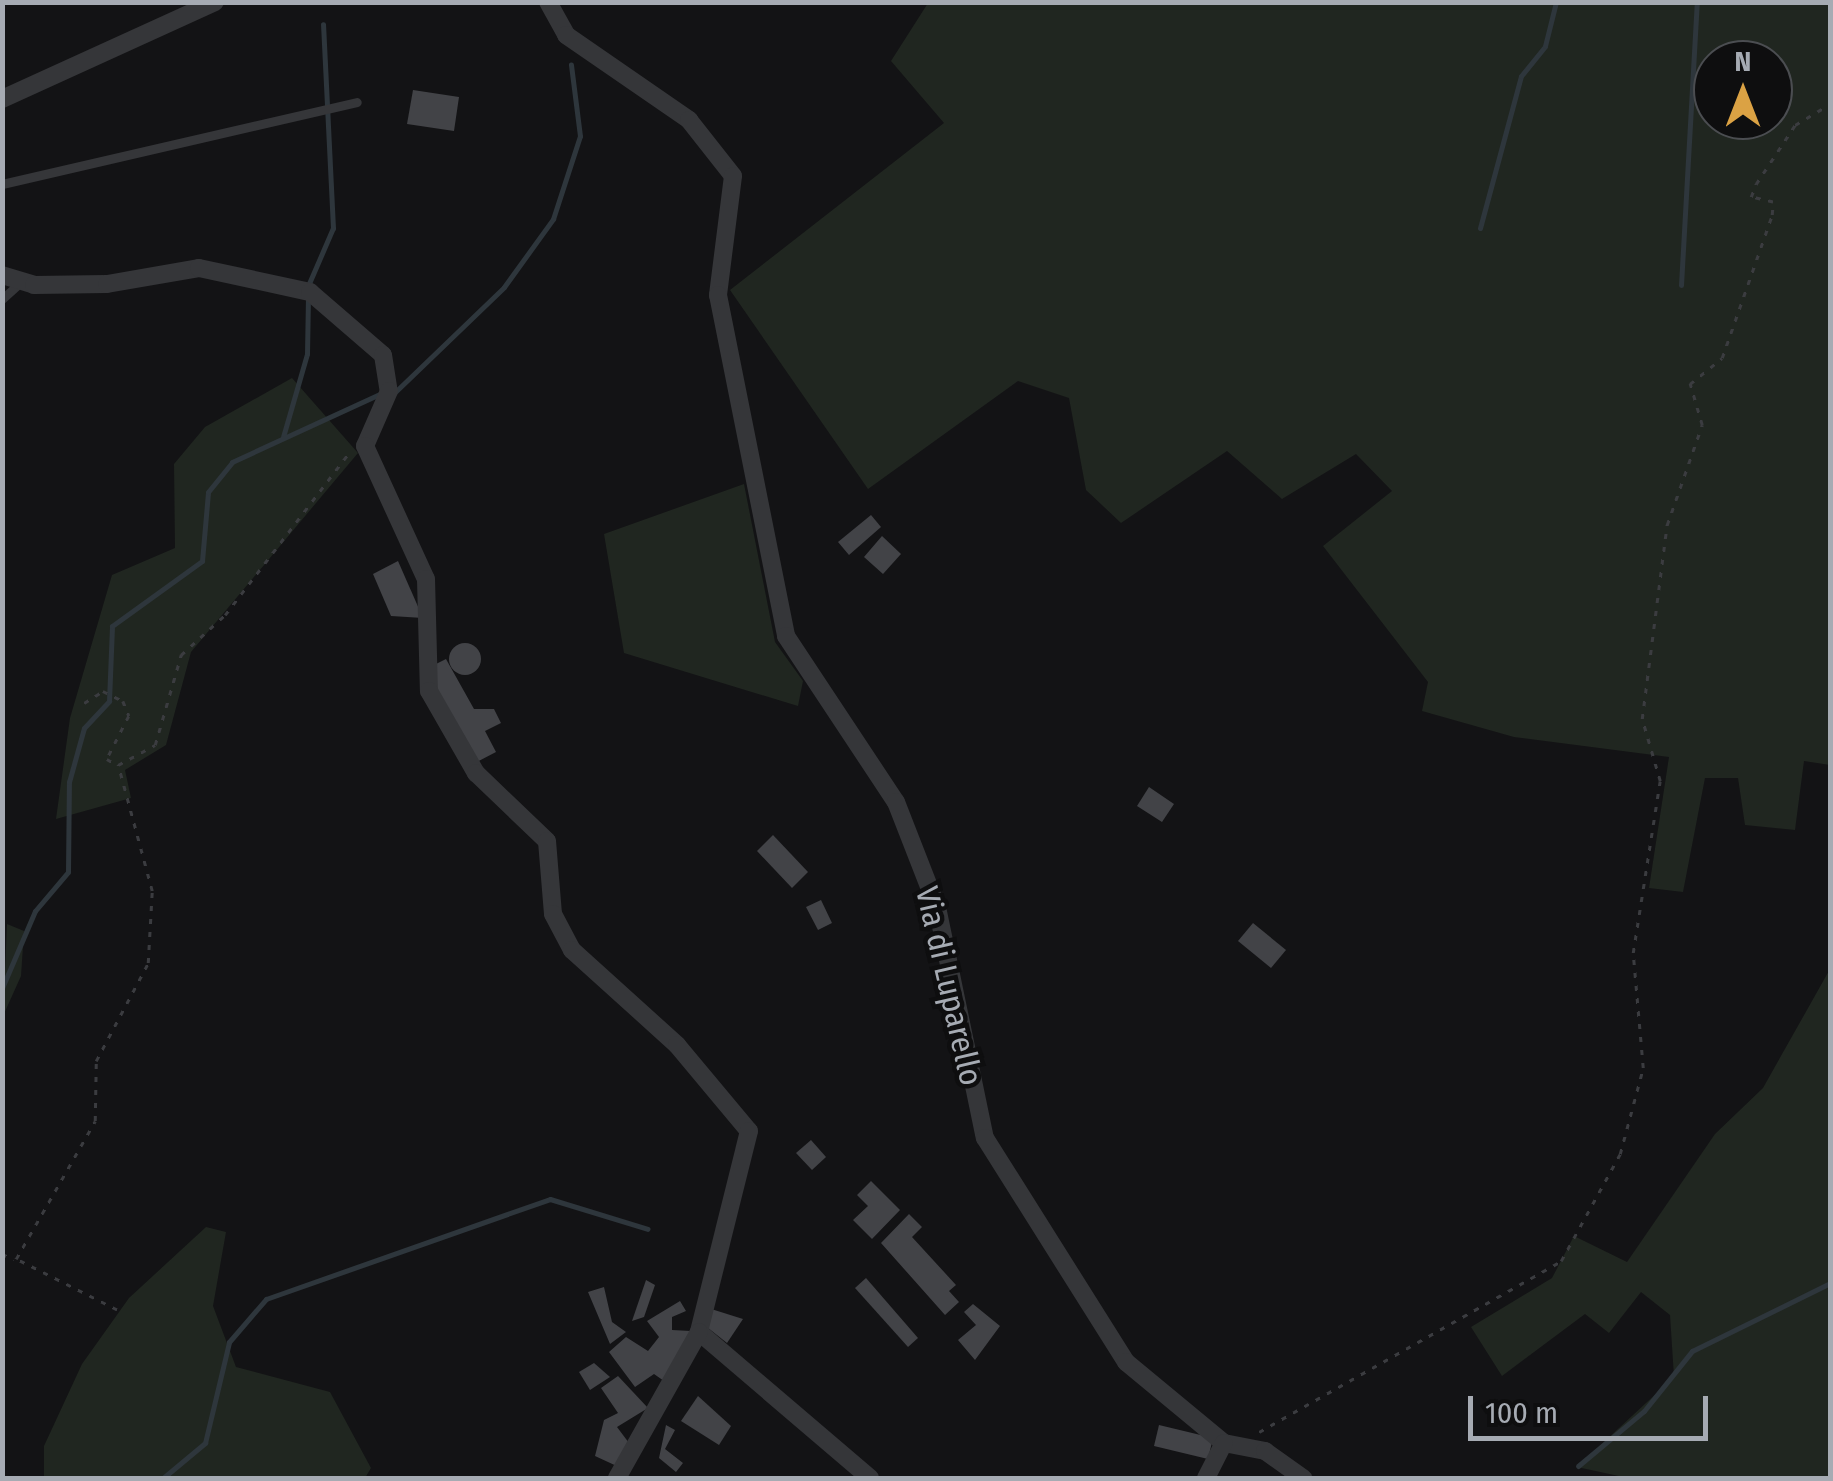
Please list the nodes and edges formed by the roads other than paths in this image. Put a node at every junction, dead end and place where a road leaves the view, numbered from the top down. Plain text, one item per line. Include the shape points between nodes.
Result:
1 (214, 2) edge
2 (548, 2) edge
3 (2, 100) edge
4 (356, 102) dead end
5 (2, 184) edge
6 (12, 279) edge
7 (2, 300) edge
8 (699, 1332) junction
9 (1224, 1442) junction
10 (617, 1478) edge
11 (870, 1478) edge
12 (1206, 1478) edge
13 (1303, 1478) edge

1 - 3 street
2 - 9 street, Via di Luparello via 566,35 689,120 734,176 718,295 786,636 896,802 937,907 985,1138 1126,1362
4 - 5 lane
6 - 7 lane
6 - 8 street via 108,284 198,268 310,292 390,370 366,432 370,463 426,579 425,676 456,746 547,841 553,914 572,950 677,1045 750,1131
8 - 10 street
8 - 11 street
9 - 12 street
9 - 13 street, Via di Luparello via 1265,1451

